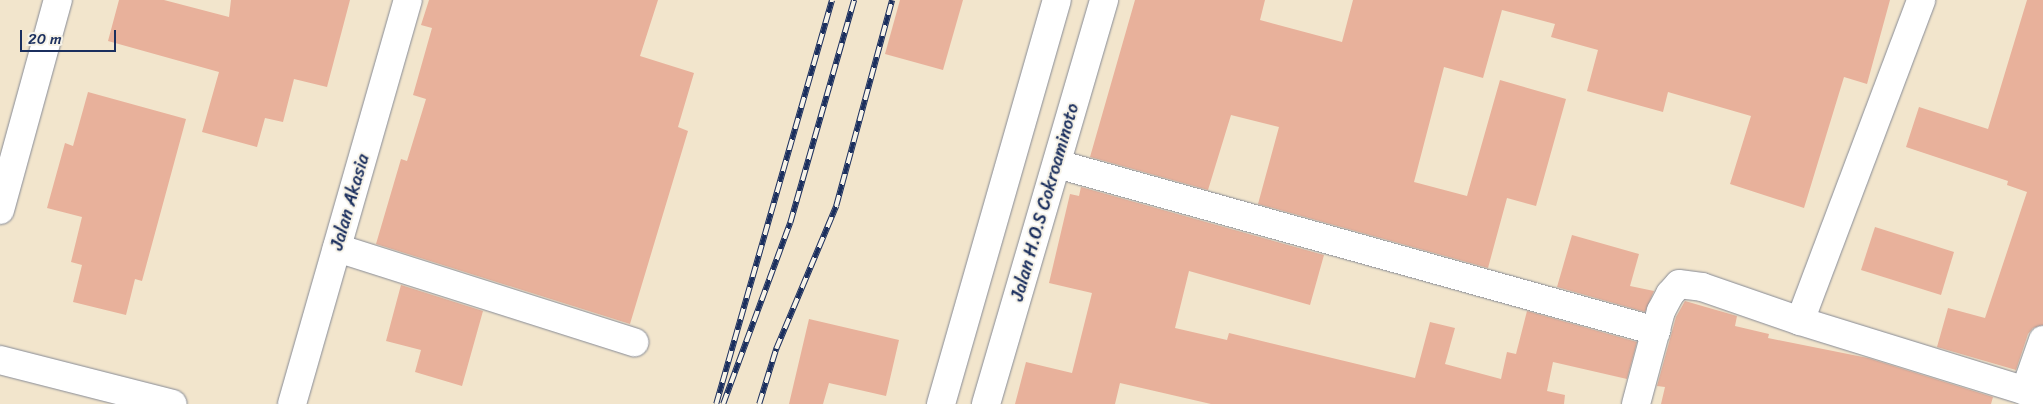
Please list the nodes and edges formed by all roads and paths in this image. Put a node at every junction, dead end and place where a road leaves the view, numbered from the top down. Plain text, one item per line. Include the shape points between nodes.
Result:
1 (58, 0) edge
2 (408, 0) edge
3 (1058, 0) edge
4 (1104, 0) edge
5 (1921, 0) edge
6 (1057, 164) junction
7 (0, 210) edge
8 (337, 248) junction
9 (1800, 321) junction
10 (1656, 331) junction
11 (2043, 340) edge
12 (634, 342) dead end
13 (0, 360) edge
14 (2034, 393) edge
15 (172, 404) edge
16 (292, 404) edge
17 (941, 404) edge
18 (986, 404) edge
19 (1636, 404) edge

1 - 7 street
2 - 8 street, Jalan Akasia
3 - 17 street
4 - 6 street, Jalan H.O.S Cokroaminoto
5 - 9 street
6 - 10 street
6 - 18 street, Jalan H.O.S Cokroaminoto
8 - 12 street
8 - 16 street, Jalan Akasia
9 - 10 street via 1702,287 1679,284 1670,294
9 - 14 street
10 - 19 street
11 - 14 street
13 - 15 street

